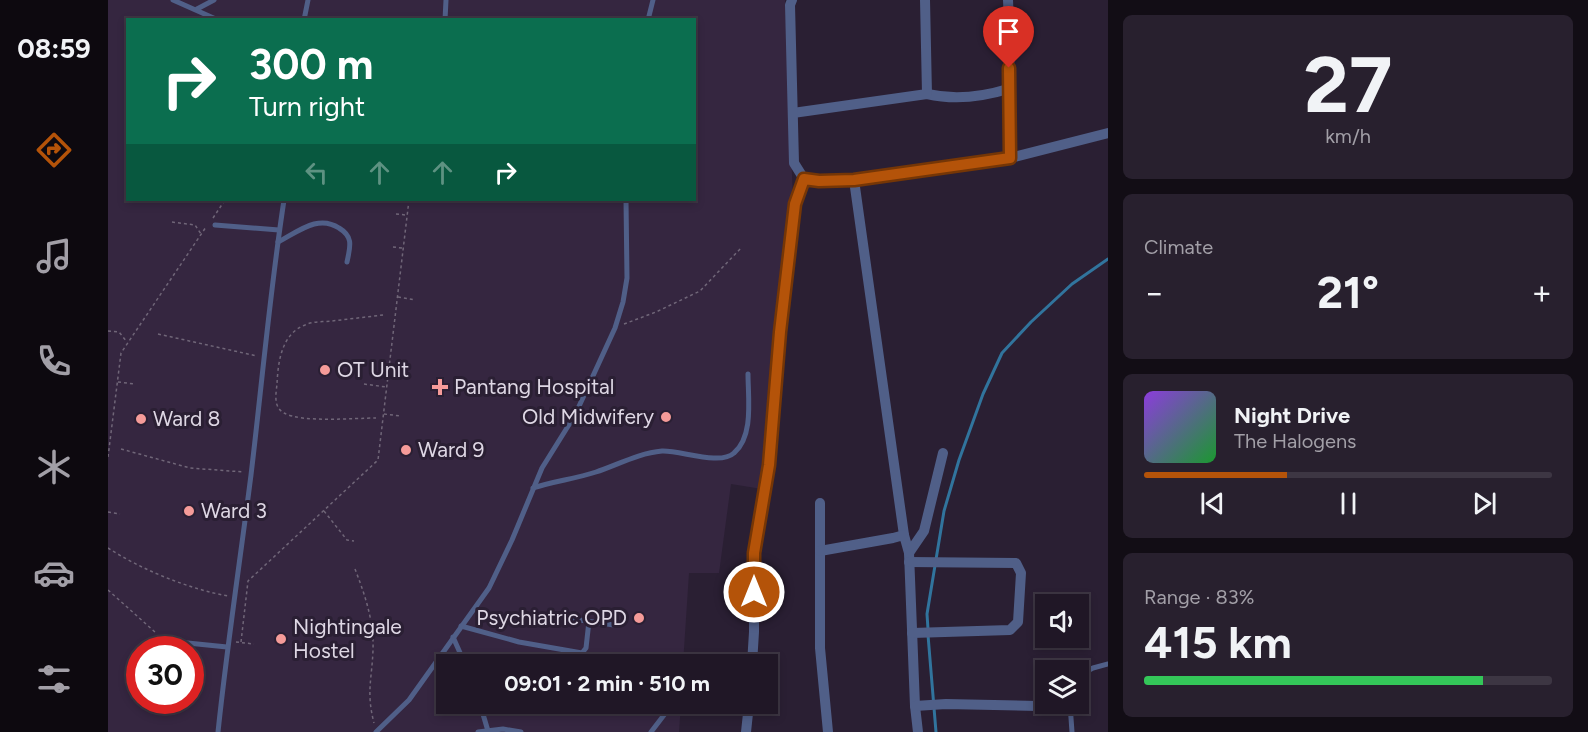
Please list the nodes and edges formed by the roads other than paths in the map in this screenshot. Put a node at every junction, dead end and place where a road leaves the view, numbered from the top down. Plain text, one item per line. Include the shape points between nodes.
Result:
1 (173, 0) edge
2 (214, 0) edge
3 (308, 0) edge
4 (446, 0) edge
5 (653, 0) edge
6 (792, 0) edge
7 (925, 0) edge
8 (1008, 0) edge
9 (196, 9) junction
10 (214, 18) edge
11 (304, 18) edge
12 (446, 18) edge
13 (648, 18) edge
14 (1008, 89) junction
15 (927, 94) junction
16 (793, 113) junction
17 (1108, 133) edge
18 (1010, 158) junction
19 (804, 179) junction
20 (854, 180) junction
21 (284, 201) edge
22 (627, 201) edge
23 (214, 225) dead end
24 (279, 230) junction
25 (278, 242) junction
26 (347, 262) dead end
27 (748, 374) dead end
28 (943, 453) dead end
29 (533, 488) junction
30 (820, 503) dead end
31 (904, 535) junction
32 (820, 551) junction
33 (909, 558) junction
34 (552, 616) dead end
35 (589, 621) junction
36 (614, 625) dead end
37 (461, 626) junction
38 (917, 633) junction
39 (453, 637) junction
40 (204, 643) edge
41 (228, 644) junction
42 (461, 654) edge
43 (753, 654) edge
44 (1108, 664) edge
45 (1089, 670) edge
46 (921, 706) junction
47 (1035, 706) edge
48 (483, 714) edge
49 (664, 714) edge
50 (748, 714) edge
51 (1071, 714) edge
52 (488, 731) edge
53 (218, 732) edge
54 (376, 732) edge
55 (478, 732) edge
56 (521, 732) edge
57 (651, 732) edge
58 (746, 732) edge
59 (828, 732) edge
60 (918, 732) edge
61 (1072, 732) edge

1 - 9 lane
2 - 9 lane
3 - 11 lane
4 - 12 lane
5 - 13 lane
6 - 16 street
7 - 15 street
8 - 14 street
9 - 10 lane
14 - 15 street via 953,98
14 - 18 street
15 - 16 street
16 - 19 street via 794,163
17 - 18 street
18 - 20 street
19 - 20 street
19 - 43 street via 795,204 769,465 754,553
20 - 31 street
21 - 24 lane
22 - 29 lane via 627,278 615,328 574,415
23 - 24 lane
24 - 25 lane
25 - 26 lane via 318,221 331,222 350,238
25 - 41 lane
27 - 29 lane via 747,432 740,448 731,456 650,453
28 - 33 street via 924,531
29 - 37 lane via 489,588
30 - 32 street
31 - 32 street
31 - 33 street
32 - 59 street via 820,648
33 - 38 street
33 - 38 street via 940,563 1016,563 1021,573 1018,622 1010,630
34 - 35 lane
35 - 36 lane
35 - 37 lane via 582,653
37 - 39 lane
38 - 46 street
39 - 42 lane
39 - 54 lane via 409,700
40 - 41 lane
41 - 53 lane
44 - 45 lane
46 - 47 street
46 - 60 street
48 - 52 lane
49 - 57 lane
50 - 58 street
51 - 61 lane
52 - 55 lane
52 - 56 lane

